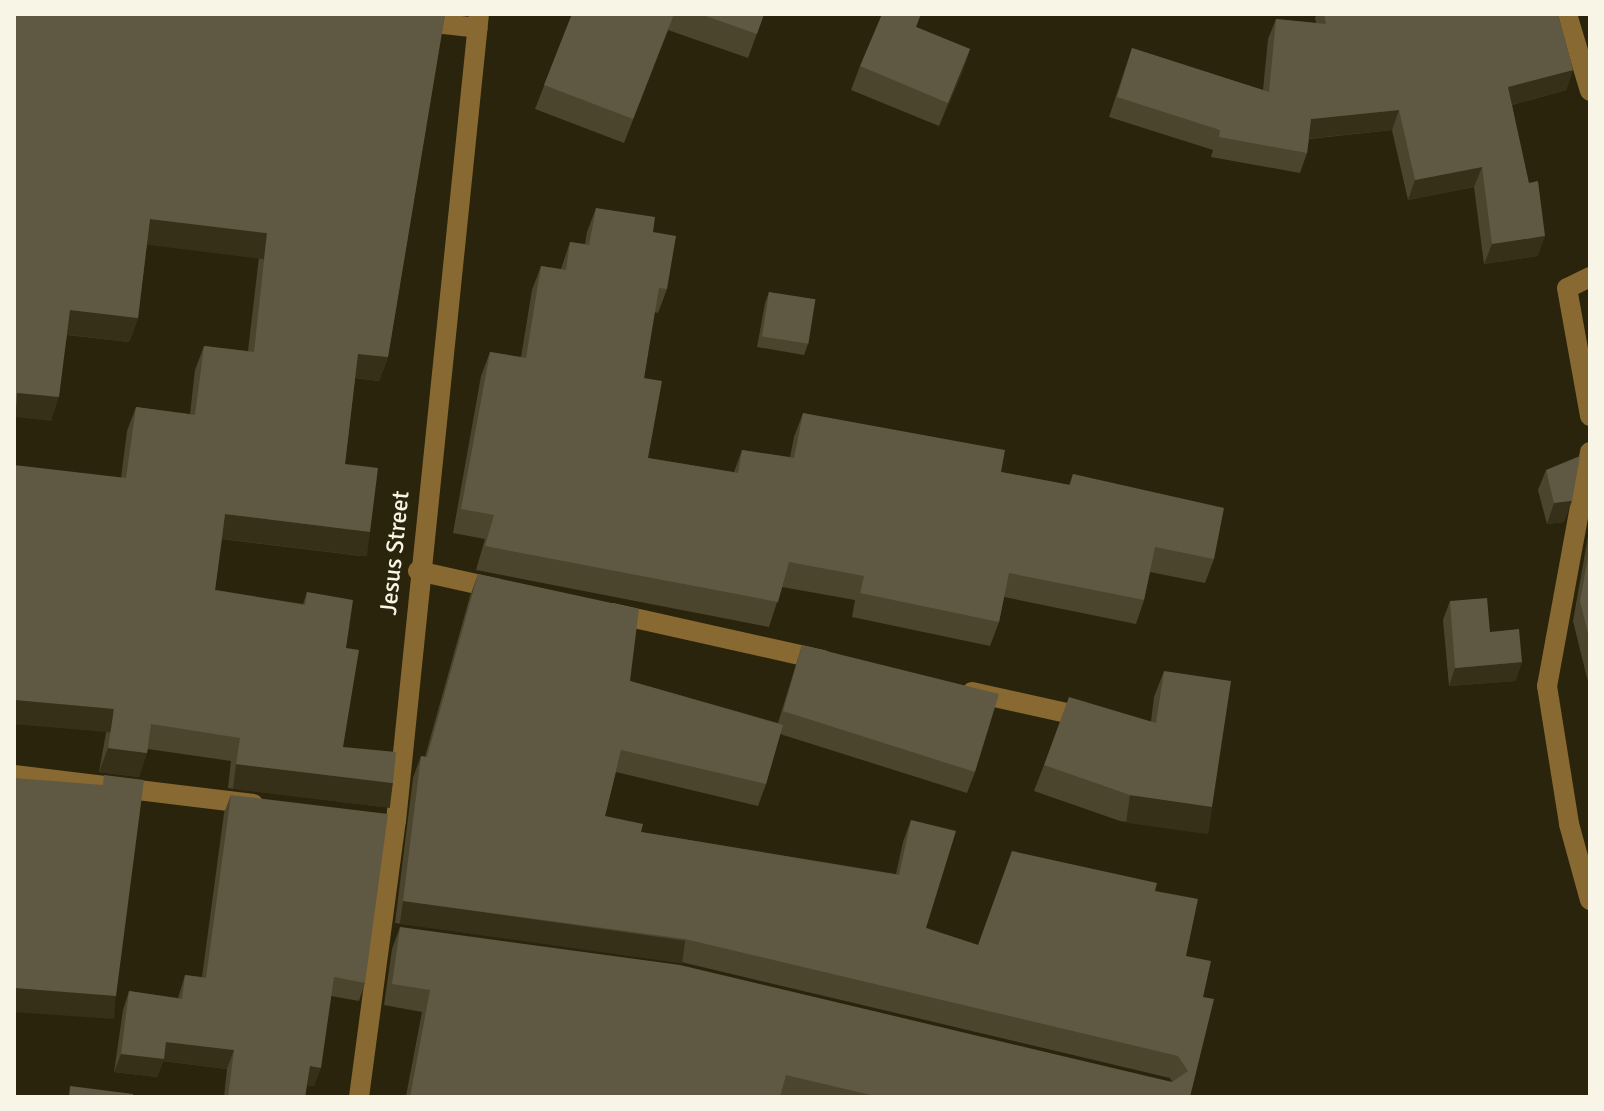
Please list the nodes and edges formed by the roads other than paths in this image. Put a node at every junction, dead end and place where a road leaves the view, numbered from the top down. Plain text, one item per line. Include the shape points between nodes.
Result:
1 (1567, 14) edge
2 (392, 19) edge
3 (478, 21) edge
4 (1590, 91) edge
5 (1590, 277) edge
6 (1590, 416) edge
7 (1590, 452) edge
8 (418, 571) junction
9 (525, 594) edge
10 (587, 608) edge
11 (847, 665) edge
12 (954, 688) edge
13 (1113, 722) edge
14 (14, 775) edge
15 (274, 806) edge
16 (366, 817) edge
17 (396, 821) junction
18 (1590, 900) edge
19 (380, 934) junction
20 (411, 938) edge
21 (359, 1097) edge

1 - 4 street
2 - 3 street
3 - 8 street, Jesus Street
5 - 6 street via 1567,288
7 - 18 street via 1547,686 1569,824
8 - 9 street
8 - 17 street, Jesus Street
10 - 11 street
12 - 13 street
14 - 15 street
16 - 17 street
17 - 19 street, Jesus Street
19 - 20 street
19 - 21 street, Jesus Street

